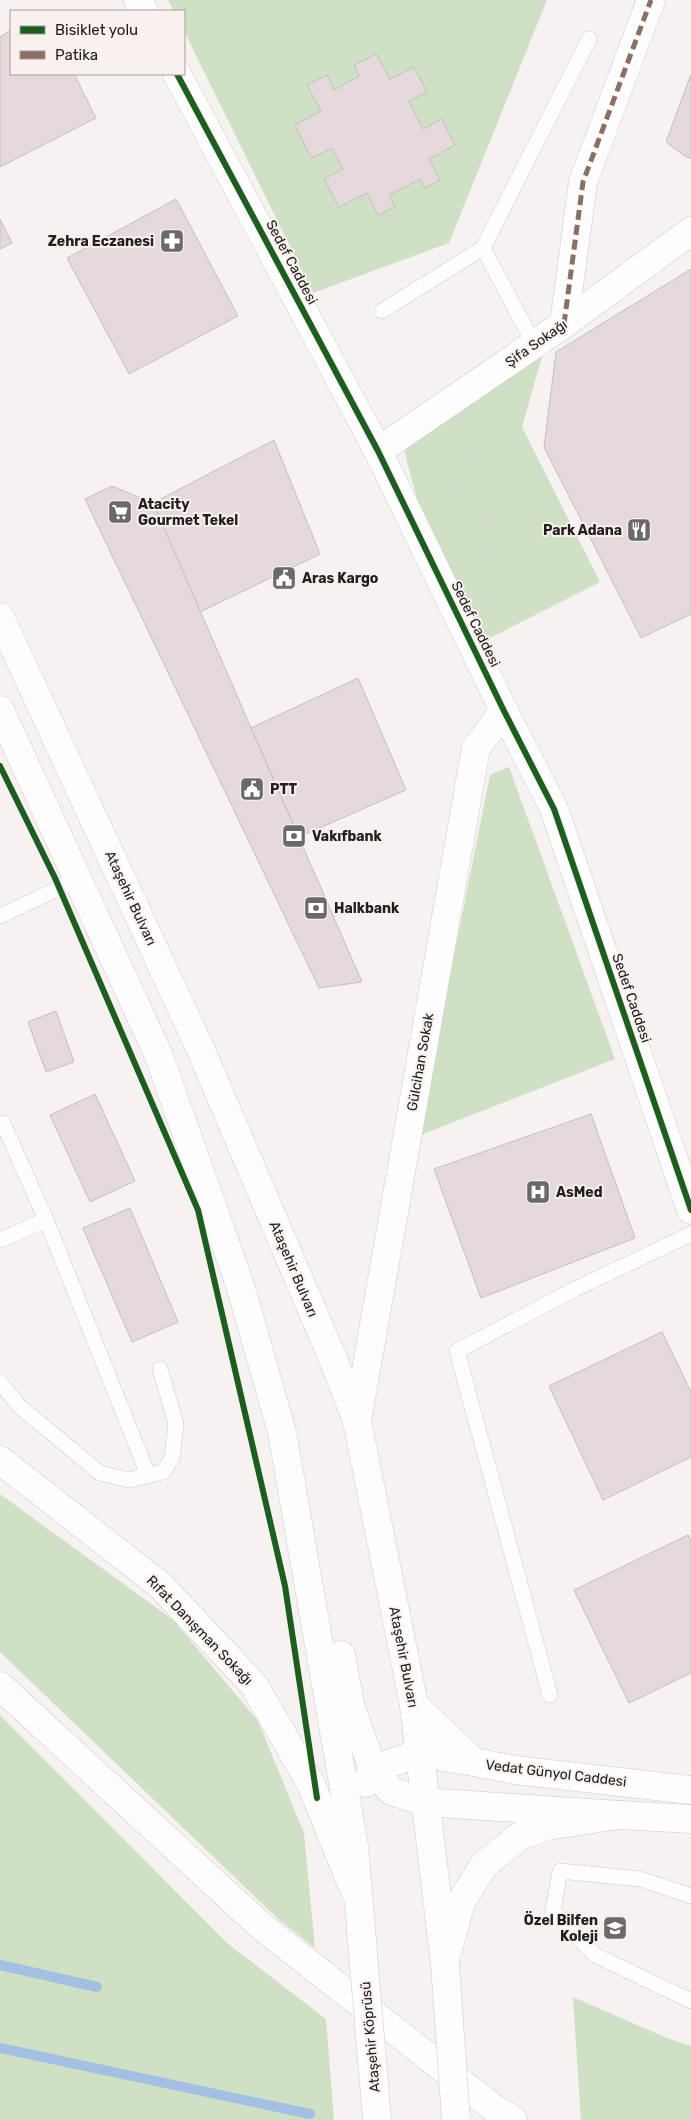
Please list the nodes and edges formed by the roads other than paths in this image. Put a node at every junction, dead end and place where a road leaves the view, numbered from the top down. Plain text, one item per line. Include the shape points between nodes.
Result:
1 (651, 0) edge
2 (589, 39) dead end
3 (178, 75) edge
4 (691, 231) edge
5 (483, 248) junction
6 (382, 311) dead end
7 (564, 324) junction
8 (534, 344) junction
9 (378, 451) junction
10 (0, 617) edge
11 (0, 710) edge
12 (504, 711) junction
13 (77, 880) junction
14 (0, 916) edge
15 (3, 1123) dead end
16 (691, 1210) edge
17 (46, 1220) junction
18 (691, 1234) edge
19 (0, 1240) edge
20 (160, 1369) dead end
21 (0, 1382) edge
22 (357, 1421) junction
23 (282, 1432) junction
24 (0, 1460) edge
25 (148, 1475) junction
26 (0, 1686) edge
27 (550, 1695) dead end
28 (414, 1705) junction
29 (420, 1753) junction
30 (474, 1762) junction
31 (373, 1769) junction
32 (691, 1790) edge
33 (425, 1802) junction
34 (619, 1815) junction
35 (691, 1819) edge
36 (354, 1846) junction
37 (691, 1896) edge
38 (360, 1905) junction
39 (445, 1964) junction
40 (691, 2001) edge
41 (377, 2120) edge
42 (456, 2120) edge
43 (513, 2120) edge

1 - 7 main road via 583,182
2 - 5 lane
3 - 9 main road, Sedef Caddesi
4 - 7 main road, Şifa Sokağı
5 - 6 lane
5 - 8 lane
7 - 8 main road, Şifa Sokağı
8 - 9 main road, Şifa Sokağı
9 - 12 main road, Sedef Caddesi
10 - 22 main road, Ataşehir Bulvarı via 200,1048
11 - 13 main road
12 - 16 main road, Sedef Caddesi via 554,810
12 - 22 main road, Gülcihan Sokak via 476,748
13 - 14 lane
13 - 23 main road via 159,1056 240,1285
15 - 17 lane
17 - 19 lane
17 - 25 lane
18 - 27 lane via 573,1290 457,1351
20 - 25 lane via 176,1424 172,1458 163,1472
21 - 25 lane via 19,1406 100,1473 129,1480
22 - 28 main road, Ataşehir Bulvarı
23 - 31 main road via 322,1563 351,1708
23 - 36 main road
24 - 38 main road, Rıfat Danışman Sokağı via 160,1585 254,1684 311,1784
26 - 43 main road via 262,1926
28 - 29 main road, Ataşehir Bulvarı
28 - 30 main road, Vedat Günyol Caddesi
29 - 30 main road
29 - 31 main road
29 - 33 main road, Ataşehir Bulvarı
30 - 32 main road, Vedat Günyol Caddesi via 515,1770
31 - 33 main road via 391,1791
31 - 36 main road via 365,1787
33 - 34 main road
33 - 39 main road, Ataşehir Bulvarı
34 - 35 main road
34 - 39 main road via 547,1826 520,1836 484,1865 461,1902
36 - 38 main road
37 - 40 lane via 640,1879 560,1871 553,1911 595,1955
38 - 41 main road, Ataşehir Köprüsü, bridge
39 - 42 main road, bridge

